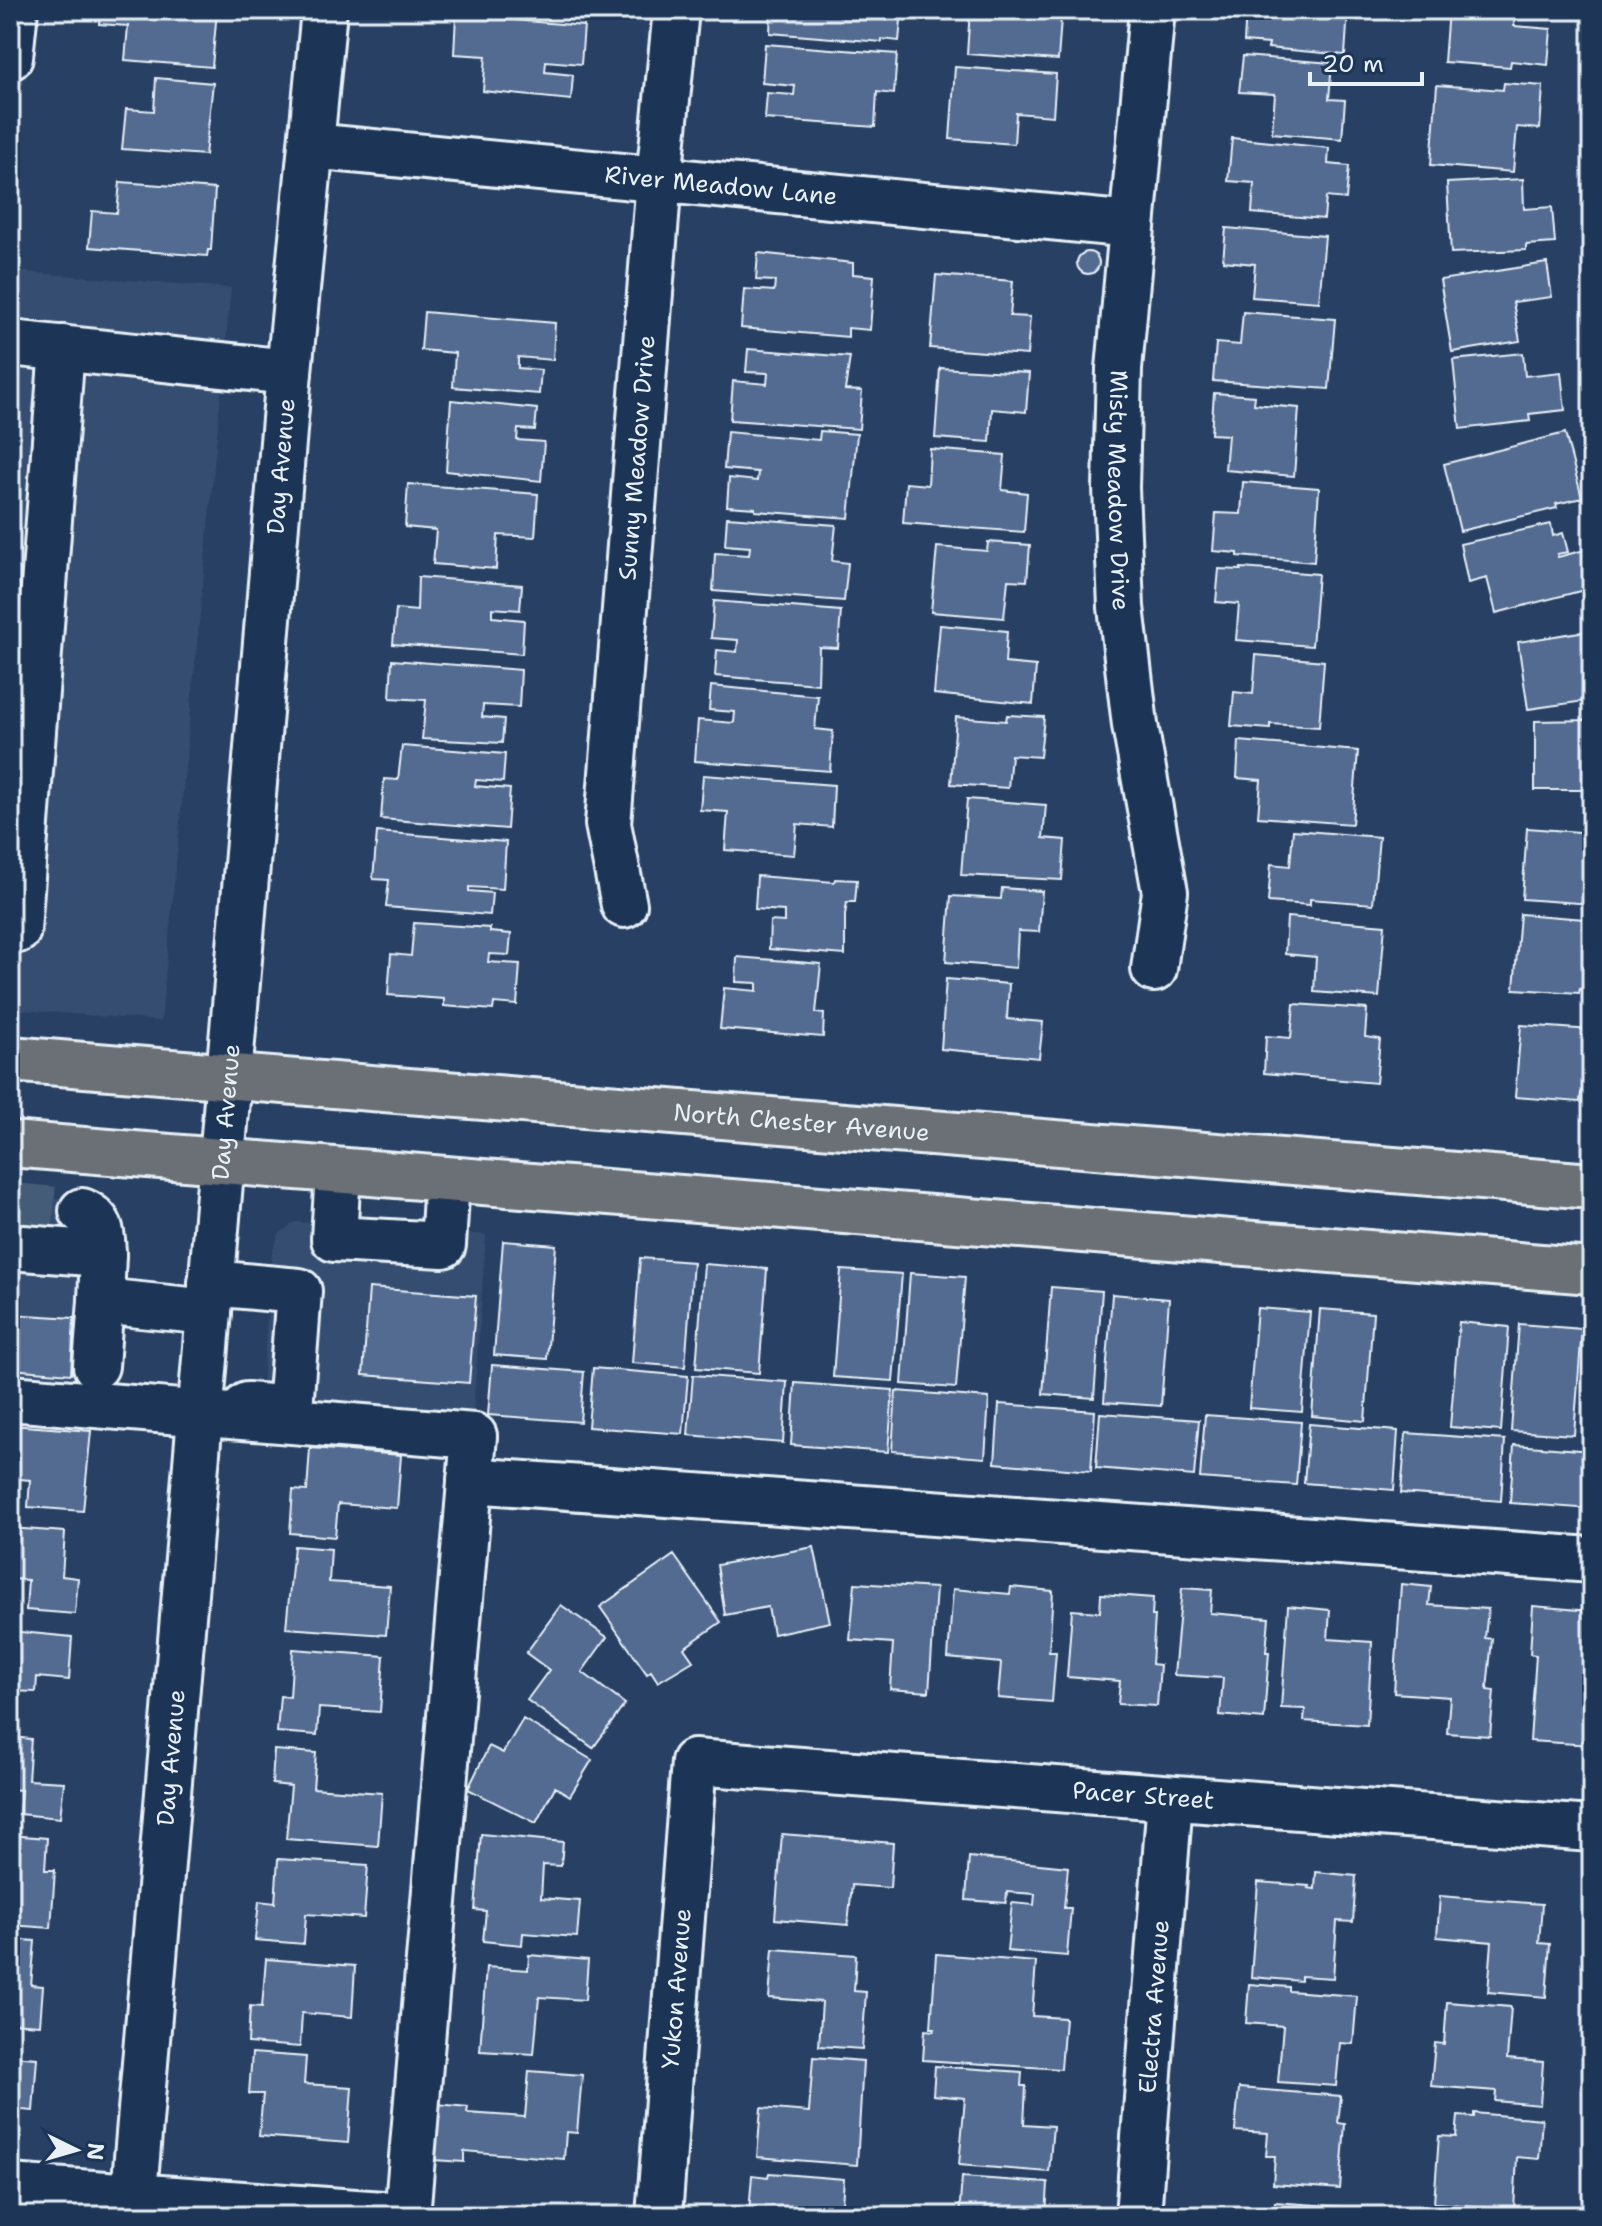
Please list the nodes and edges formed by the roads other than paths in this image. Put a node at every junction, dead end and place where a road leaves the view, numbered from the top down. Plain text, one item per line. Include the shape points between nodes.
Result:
1 (15, 10) edge
2 (324, 10) edge
3 (676, 10) edge
4 (1152, 10) edge
5 (10, 57) edge
6 (311, 146) junction
7 (659, 179) junction
8 (1132, 225) junction
9 (10, 343) edge
10 (62, 348) junction
11 (289, 372) junction
12 (624, 905) dead end
13 (10, 929) edge
14 (1154, 969) dead end
15 (10, 1059) edge
16 (227, 1077) junction
17 (10, 1144) edge
18 (221, 1161) junction
19 (338, 1171) junction
20 (447, 1180) junction
21 (1592, 1186) edge
22 (82, 1211) dead end
23 (334, 1239) junction
24 (10, 1247) edge
25 (103, 1254) junction
26 (1592, 1271) edge
27 (299, 1291) junction
28 (210, 1298) junction
29 (101, 1301) junction
30 (96, 1366) dead end
31 (10, 1398) edge
32 (200, 1408) junction
33 (470, 1480) junction
34 (1592, 1560) edge
35 (694, 1762) joint
36 (1170, 1799) junction
37 (1592, 1829) edge
38 (10, 2187) edge
39 (133, 2206) edge
40 (408, 2216) edge
41 (659, 2216) edge
42 (1138, 2216) edge

1 - 5 street
2 - 6 street, Day Avenue
3 - 7 street, Sunny Meadow Drive
4 - 8 street, Misty Meadow Drive
6 - 7 street, River Meadow Lane
6 - 11 street, Day Avenue
7 - 8 street, River Meadow Lane
7 - 12 street, Sunny Meadow Drive via 608,824
8 - 14 street, Misty Meadow Drive via 1119,369 1116,488 1121,607 1135,725 1165,892
9 - 10 street
10 - 11 street
10 - 13 street via 18,930
11 - 16 street, Day Avenue
15 - 16 main road, North Chester Avenue
16 - 18 street, Day Avenue
16 - 21 main road, North Chester Avenue
17 - 18 main road
18 - 19 main road
18 - 28 street, Day Avenue
19 - 20 main road
19 - 23 street
20 - 23 street via 443,1245
20 - 26 main road
22 - 25 street via 98,1220
23 - 27 street
24 - 25 street
25 - 29 street
27 - 28 street
27 - 32 street via 290,1409
28 - 29 street
28 - 32 street, Day Avenue
29 - 30 street
31 - 32 street
32 - 33 street via 474,1436
32 - 39 street, Day Avenue
33 - 34 street
33 - 40 street
35 - 36 street, Pacer Street
35 - 41 street, Yukon Avenue
36 - 37 street, Pacer Street
36 - 42 street, Electra Avenue
38 - 39 street
39 - 40 street

